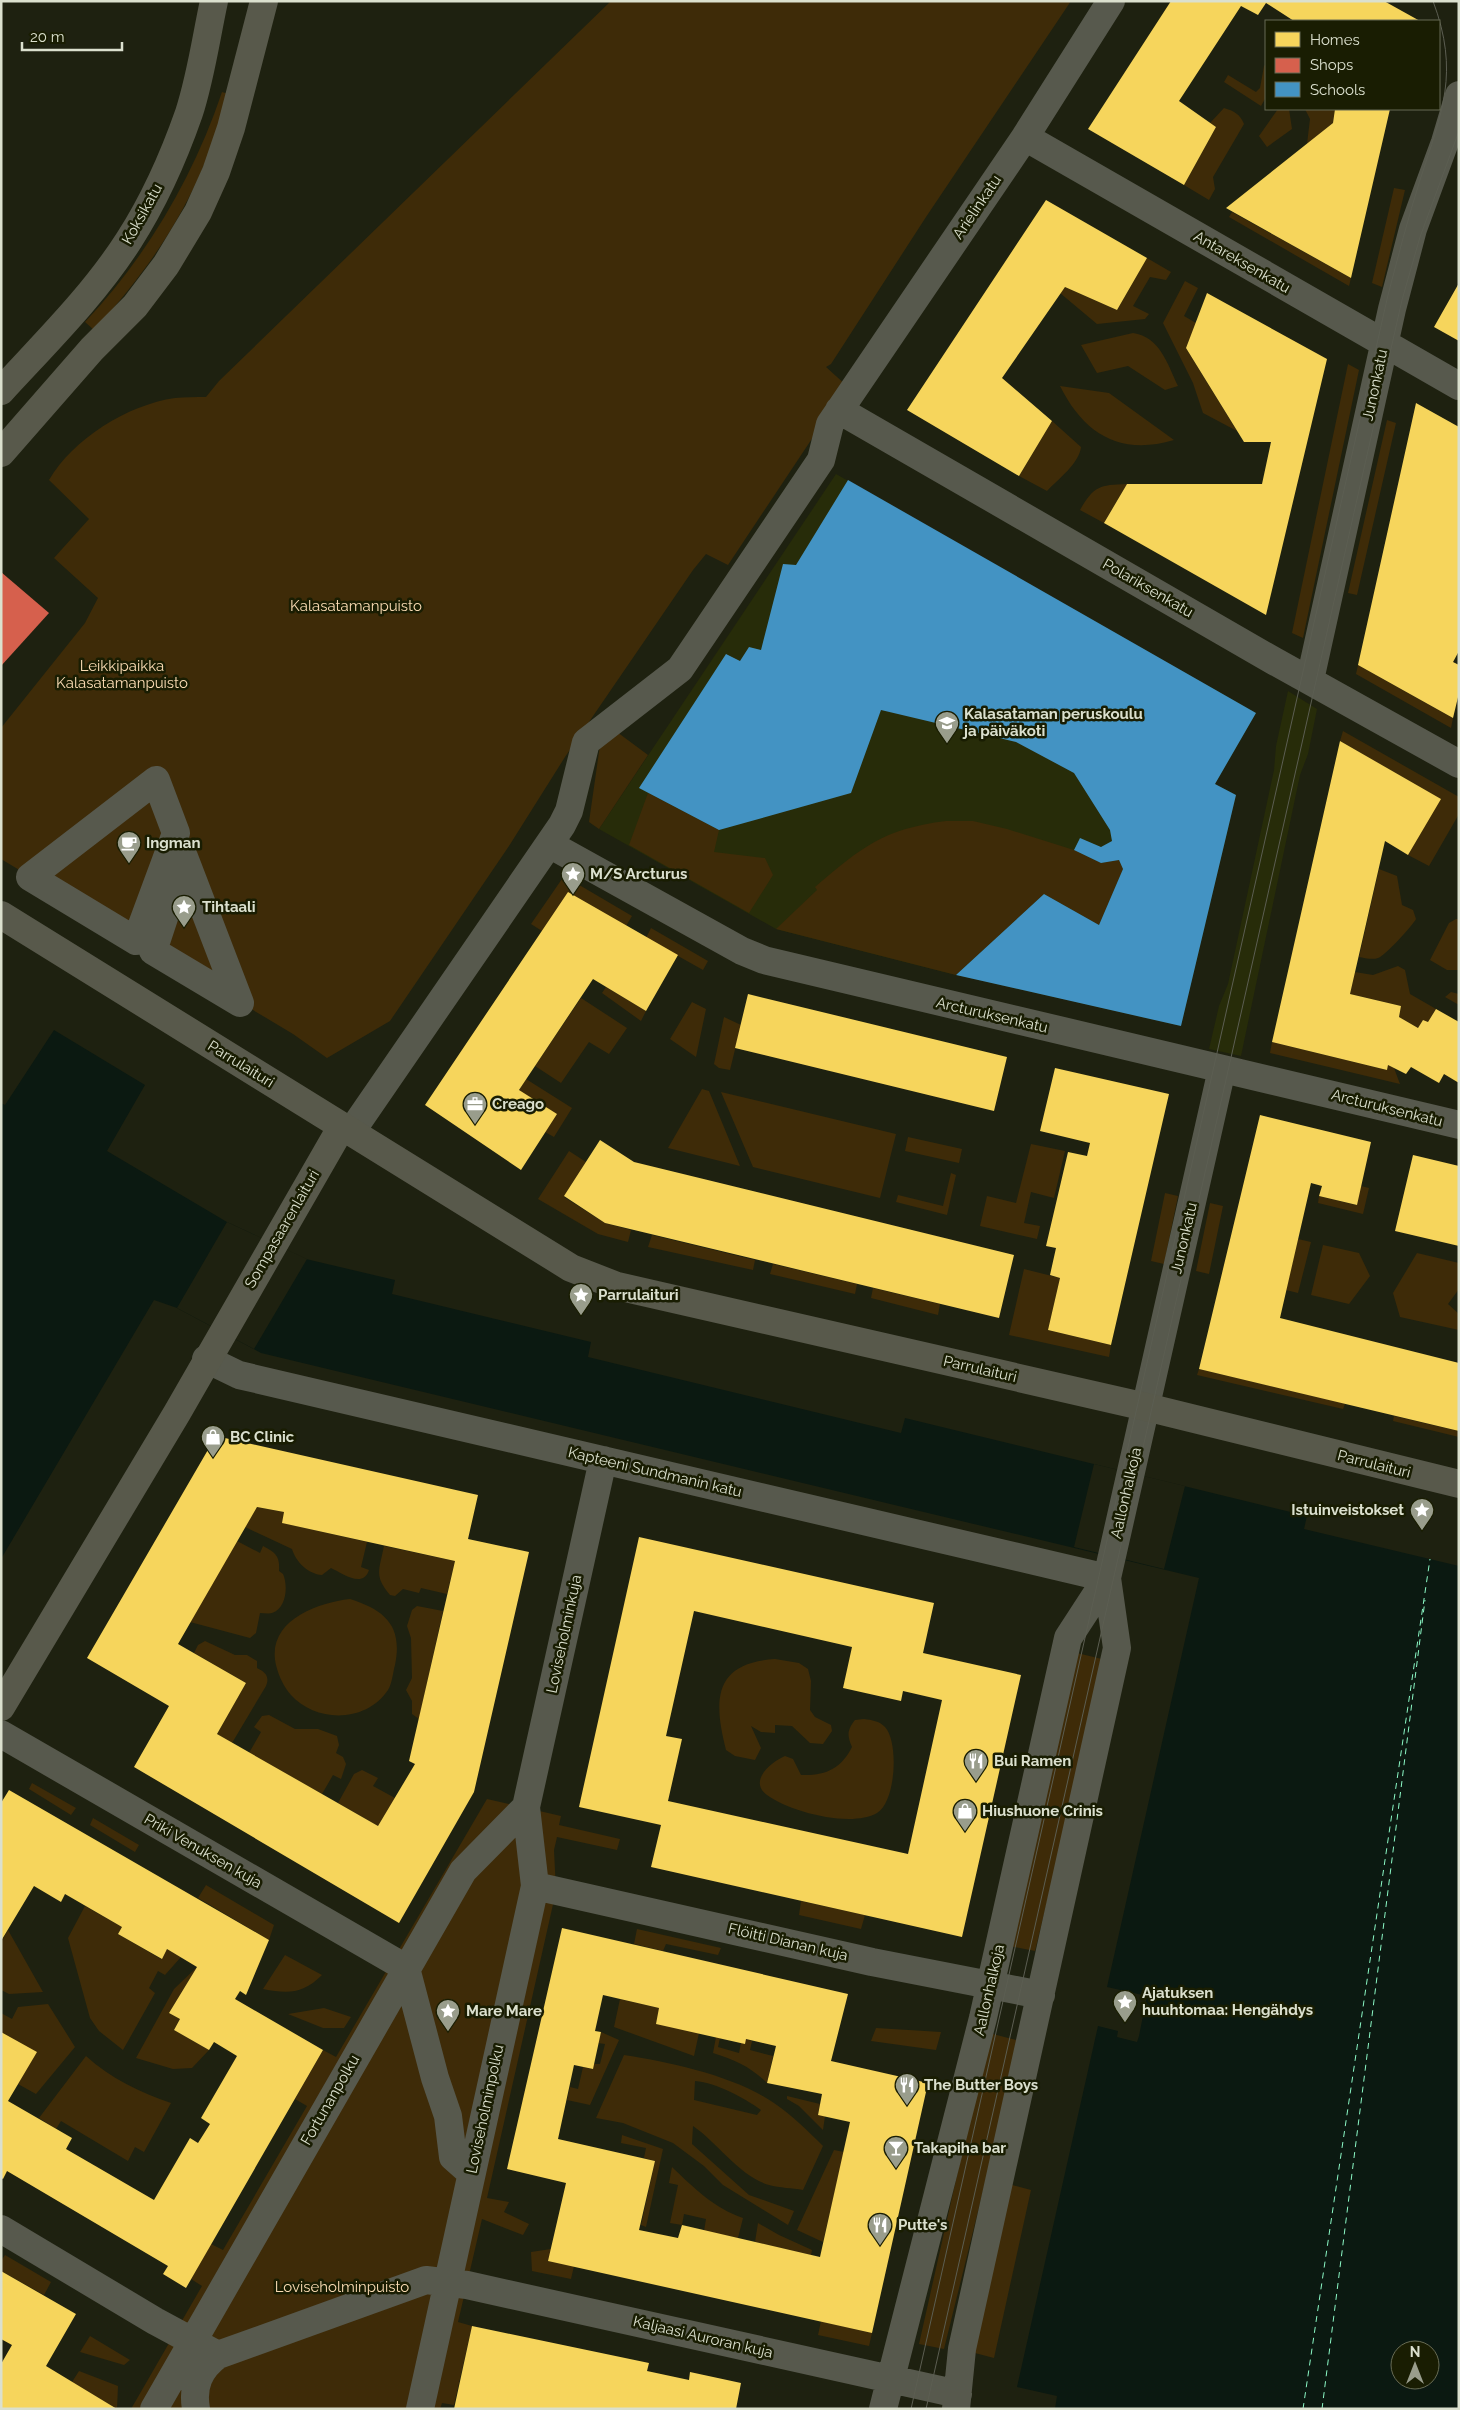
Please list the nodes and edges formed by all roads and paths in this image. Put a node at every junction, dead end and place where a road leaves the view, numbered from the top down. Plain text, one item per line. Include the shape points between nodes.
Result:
1 (214, 1) edge
2 (264, 1) edge
3 (1111, 1) edge
4 (1459, 95) edge
5 (1024, 137) junction
6 (1384, 343) junction
7 (1459, 386) edge
8 (1, 390) edge
9 (839, 410) junction
10 (1, 453) edge
11 (1310, 680) junction
12 (1459, 764) edge
13 (549, 844) junction
14 (1, 916) edge
15 (136, 941) joint
16 (240, 1003) joint
17 (1222, 1069) junction
18 (1459, 1126) edge
19 (347, 1129) junction
20 (206, 1359) junction
21 (1146, 1408) junction
22 (603, 1460) junction
23 (1459, 1484) edge
24 (1109, 1567) junction
25 (1, 1707) edge
26 (1, 1734) edge
27 (527, 1801) junction
28 (535, 1886) junction
29 (406, 1968) junction
30 (991, 1984) junction
31 (1041, 1995) junction
32 (471, 2173) junction
33 (1, 2229) edge
34 (448, 2281) junction
35 (192, 2342) junction
36 (218, 2355) junction
37 (890, 2379) junction
38 (957, 2402) edge
39 (154, 2409) edge
40 (196, 2409) edge
41 (420, 2409) edge
42 (883, 2409) edge

1 - 8 street, Koksikatu via 189,112 144,214 98,282
2 - 10 street via 242,91 216,172 198,212 166,265 135,306 92,349
3 - 5 street, Arielinkatu
4 - 6 street, Junonkatu via 1413,229
5 - 6 street, Antareksenkatu
5 - 9 street, Arielinkatu
6 - 7 street, Antareksenkatu
6 - 11 street, Junonkatu
9 - 11 street, Polariksenkatu
9 - 13 street, Arielinkatu via 830,424 821,460 680,669 586,742 569,811
11 - 12 street, Polariksenkatu
13 - 17 street, Arcturuksenkatu via 742,951 764,960
13 - 19 street, Arielinkatu
14 - 19 street, Parrulaituri
15 - 15 street via 176,832 156,780 30,877
16 - 16 street via 198,894 184,857 153,951
17 - 18 street, Arcturuksenkatu
17 - 21 street, Junonkatu
19 - 20 street, Sompasaarenlaituri via 273,1243
19 - 21 street, Parrulaituri via 591,1278
20 - 22 street, Kapteeni Sundmanin katu via 239,1375
20 - 25 street, Sompasaarenlaituri
21 - 23 street, Parrulaituri
21 - 24 street, Aallonhalkoja
22 - 24 street, Kapteeni Sundmanin katu
22 - 27 street, Loviseholminkuja
24 - 30 street, Aallonhalkoja via 1068,1638
24 - 31 street, Aallonhalkoja via 1117,1648
26 - 29 street, Priki Venuksen kuja
27 - 28 street, Loviseholminpolku
27 - 29 street, Fortunanpolku via 463,1871
28 - 30 street, Flöitti Dianan kuja via 872,1962
28 - 32 street, Loviseholminpolku
29 - 32 street via 434,2078 448,2116 454,2157
29 - 35 street, Fortunanpolku
30 - 31 street, Flöitti Dianan kuja
30 - 37 street, Aallonhalkoja
31 - 38 street, Aallonhalkoja via 962,2349
32 - 34 street, Loviseholminpolku
33 - 35 street
34 - 36 street, Kaljaasi Auroran kuja via 426,2280
34 - 37 street, Kaljaasi Auroran kuja
34 - 41 street, Loviseholminpolku
35 - 36 street
35 - 39 street, Fortunanpolku
36 - 40 street via 201,2371 195,2386
37 - 38 street, Kaljaasi Auroran kuja
37 - 42 street, Aallonhalkoja

